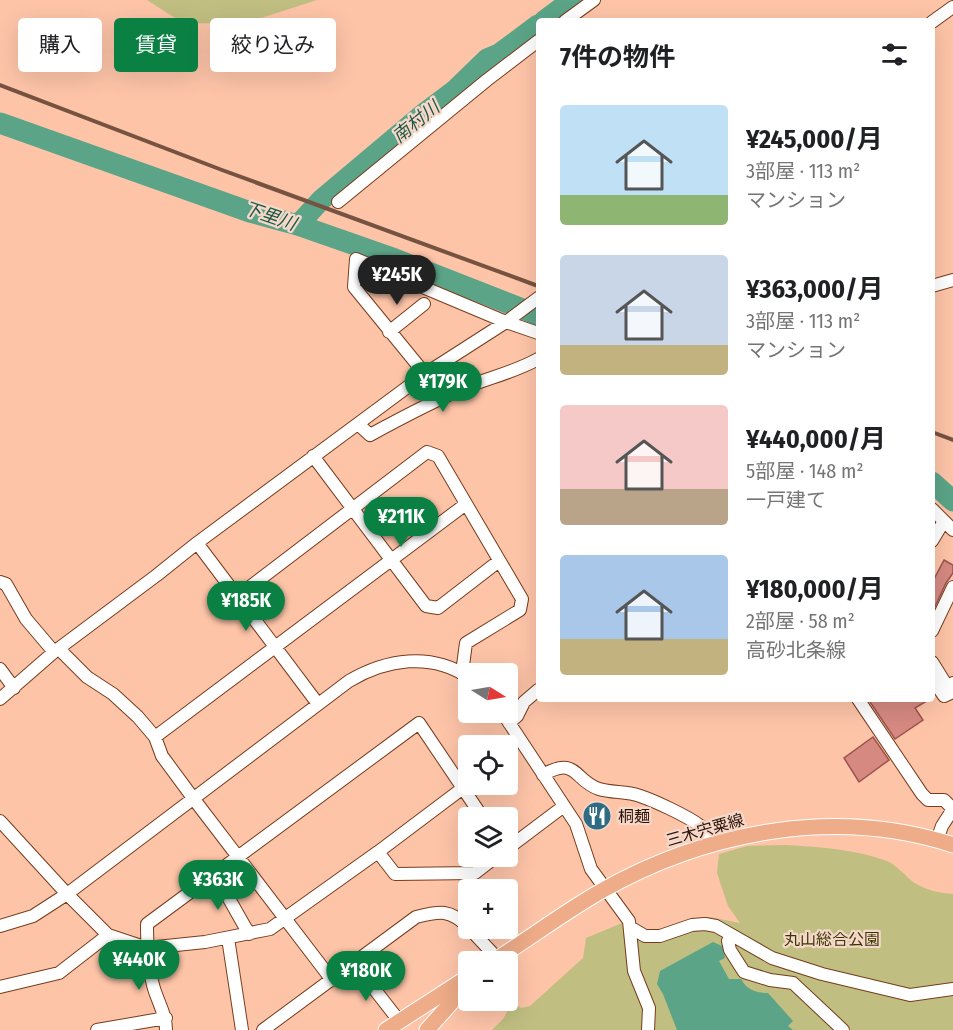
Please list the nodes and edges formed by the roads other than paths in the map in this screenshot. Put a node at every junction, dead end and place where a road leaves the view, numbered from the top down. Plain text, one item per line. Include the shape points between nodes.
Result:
1 (594, 0) edge
2 (953, 7) edge
3 (569, 18) edge
4 (935, 20) edge
5 (536, 43) edge
6 (338, 202) dead end
7 (953, 280) edge
8 (935, 285) edge
9 (536, 300) edge
10 (424, 304) dead end
11 (508, 320) junction
12 (389, 332) junction
13 (536, 332) edge
14 (536, 360) edge
15 (426, 374) junction
16 (358, 423) junction
17 (313, 456) junction
18 (466, 504) junction
19 (353, 508) junction
20 (935, 512) edge
21 (948, 526) edge
22 (935, 538) edge
23 (197, 543) junction
24 (391, 561) junction
25 (499, 561) junction
26 (0, 582) edge
27 (953, 587) edge
28 (238, 596) junction
29 (935, 625) edge
30 (276, 648) junction
31 (57, 650) junction
32 (465, 663) edge
33 (935, 667) edge
34 (0, 669) edge
35 (458, 673) edge
36 (935, 682) edge
37 (953, 683) edge
38 (14, 688) junction
39 (536, 692) edge
40 (953, 692) edge
41 (0, 699) edge
42 (860, 702) edge
43 (318, 704) junction
44 (518, 714) edge
45 (509, 723) edge
46 (155, 737) junction
47 (543, 775) junction
48 (458, 781) edge
49 (458, 792) edge
50 (193, 798) junction
51 (564, 806) junction
52 (953, 809) edge
53 (1, 825) edge
54 (937, 840) junction
55 (518, 841) edge
56 (714, 842) junction
57 (953, 845) edge
58 (378, 852) junction
59 (238, 857) junction
60 (483, 867) edge
61 (214, 874) junction
62 (605, 889) junction
63 (67, 894) junction
64 (458, 918) edge
65 (285, 920) junction
66 (629, 925) junction
67 (0, 926) edge
68 (249, 934) junction
69 (108, 935) junction
70 (731, 935) junction
71 (228, 938) junction
72 (477, 939) edge
73 (147, 948) junction
74 (487, 951) edge
75 (508, 951) edge
76 (354, 963) junction
77 (332, 980) junction
78 (458, 985) edge
79 (0, 987) edge
80 (953, 989) edge
81 (458, 995) edge
82 (166, 1024) edge
83 (403, 1026) edge
84 (97, 1030) edge
85 (242, 1030) edge
86 (263, 1030) edge
87 (386, 1030) edge
88 (427, 1030) edge
89 (648, 1030) edge
90 (843, 1030) edge

1 - 3 street
2 - 4 street
5 - 6 street
7 - 8 street
9 - 11 street
10 - 12 street
11 - 12 street via 356,259 354,287
11 - 13 street
11 - 15 street
12 - 15 street
14 - 16 street via 432,401 370,435
15 - 16 street
16 - 17 street
17 - 19 street
17 - 23 street
18 - 19 street via 438,456 427,452
18 - 24 street
18 - 25 street
19 - 24 street
19 - 28 street
20 - 21 street
21 - 22 street
23 - 28 street
23 - 31 street
24 - 25 street via 426,606 438,608
24 - 30 street
25 - 32 street via 522,600 520,610 466,643
26 - 31 street via 6,584 26,619
27 - 29 street
28 - 30 street
30 - 43 street
30 - 46 street
31 - 38 street
31 - 46 street via 113,694
33 - 37 street via 947,686
34 - 38 street
35 - 43 street via 422,661 383,665 357,676
36 - 40 street via 944,696
38 - 41 street
39 - 44 street
42 - 52 street via 922,794 928,800 944,800
43 - 50 street
45 - 47 street
46 - 50 street via 162,756
47 - 51 street
47 - 56 street via 562,768 575,770 597,788 639,795 701,825
48 - 59 street via 419,723
49 - 58 street
50 - 59 street
50 - 63 street
51 - 55 street
51 - 62 street via 576,825 591,869
52 - 54 street
53 - 63 street
54 - 56 main road, 三木宍粟線 via 889,830 814,828
54 - 57 main road, 三木宍粟線
56 - 62 main road, 三木宍粟線
58 - 60 street via 394,874 475,873
58 - 65 street
59 - 61 street
59 - 65 street
61 - 68 street
61 - 73 street via 147,924
62 - 66 street
62 - 75 main road, 三木宍粟線
63 - 67 street via 33,916
63 - 69 street
64 - 76 street via 436,912 416,917
65 - 68 street
65 - 77 street
66 - 70 street via 645,936 705,924
66 - 89 street via 634,971 649,1008
68 - 71 street
69 - 73 street
69 - 79 street via 59,972
70 - 80 street via 772,958 910,996
70 - 90 street via 730,950 744,972 793,983
71 - 73 street
71 - 85 street
72 - 74 street
73 - 82 street via 153,986
76 - 77 street
76 - 83 street
77 - 86 street
78 - 83 main road
81 - 88 main road
82 - 84 street
83 - 87 main road

